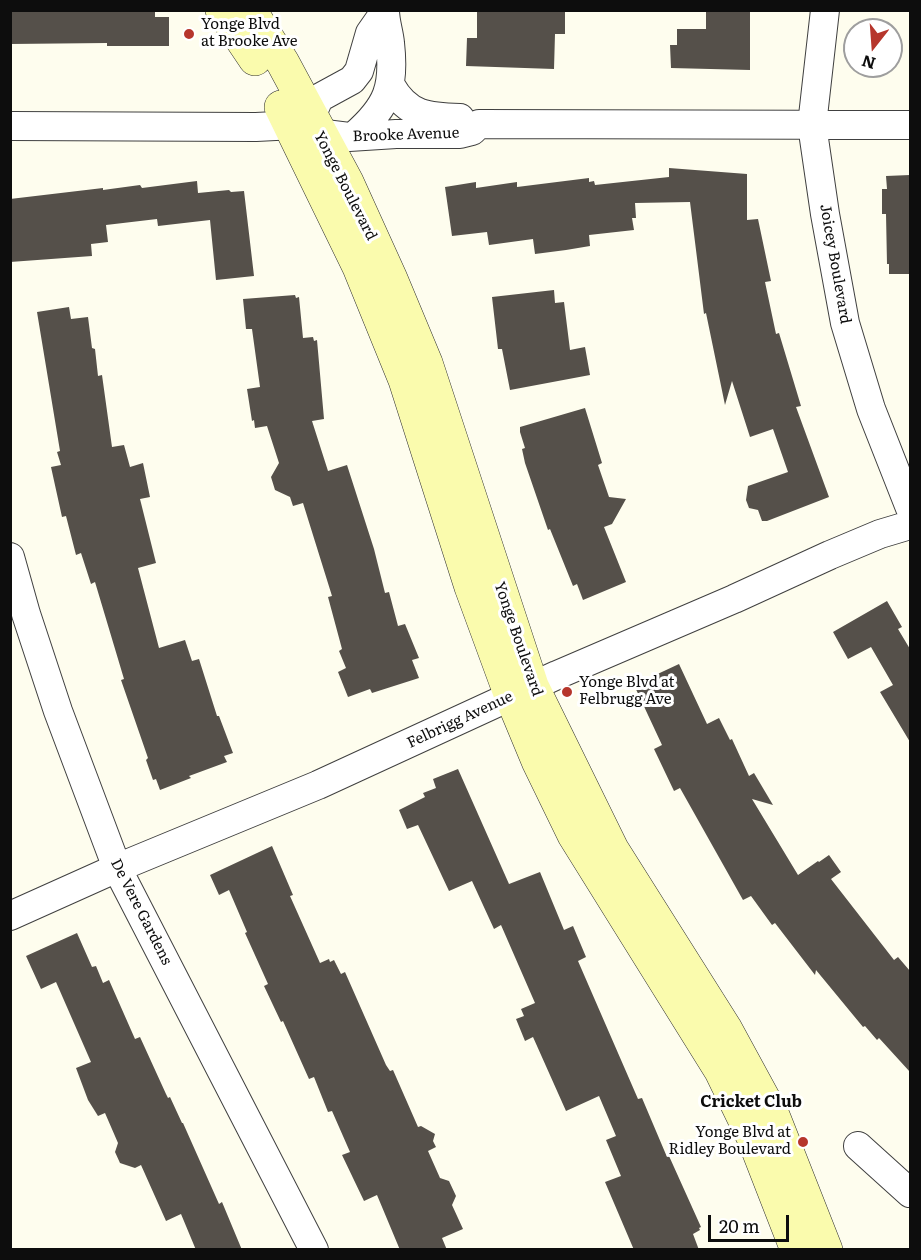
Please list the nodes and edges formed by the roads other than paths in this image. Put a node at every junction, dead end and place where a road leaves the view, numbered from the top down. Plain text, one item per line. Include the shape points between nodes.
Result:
1 (222, 10) edge
2 (250, 10) edge
3 (825, 10) edge
4 (385, 12) edge
5 (391, 86) junction
6 (479, 124) junction
7 (302, 125) junction
8 (812, 125) junction
9 (910, 125) edge
10 (10, 126) edge
11 (355, 135) junction
12 (910, 508) edge
13 (910, 525) edge
14 (10, 557) edge
15 (521, 691) junction
16 (117, 868) junction
17 (10, 916) edge
18 (858, 1146) dead end
19 (910, 1193) edge
20 (314, 1250) edge
21 (797, 1250) edge
22 (826, 1250) edge

1 - 7 street, Yonge Boulevard
2 - 7 street, Yonge Boulevard via 283,63
3 - 8 street, Joicey Boulevard
4 - 5 street
4 - 7 street via 370,33 359,71 352,80 318,98
5 - 6 street via 400,102 412,111 465,118
5 - 11 street via 375,116
6 - 8 street, Brooke Avenue
6 - 11 street, Brooke Avenue via 460,134
7 - 10 street, Brooke Avenue
7 - 11 street, Brooke Avenue via 333,136
7 - 15 street, Yonge Boulevard via 405,380 464,566
8 - 9 street, Brooke Avenue
8 - 12 street, Joicey Boulevard via 845,323 871,409
13 - 15 street, Felbrigg Avenue via 880,534
14 - 16 street, De Vere Gardens via 58,711
15 - 16 street, Felbrigg Avenue via 318,784
15 - 21 street, Yonge Boulevard via 538,761 574,835 721,1071 753,1137
15 - 22 street, Yonge Boulevard via 612,849 725,1028 774,1118
16 - 17 street, Felbrigg Avenue
16 - 20 street, De Vere Gardens
18 - 19 street

